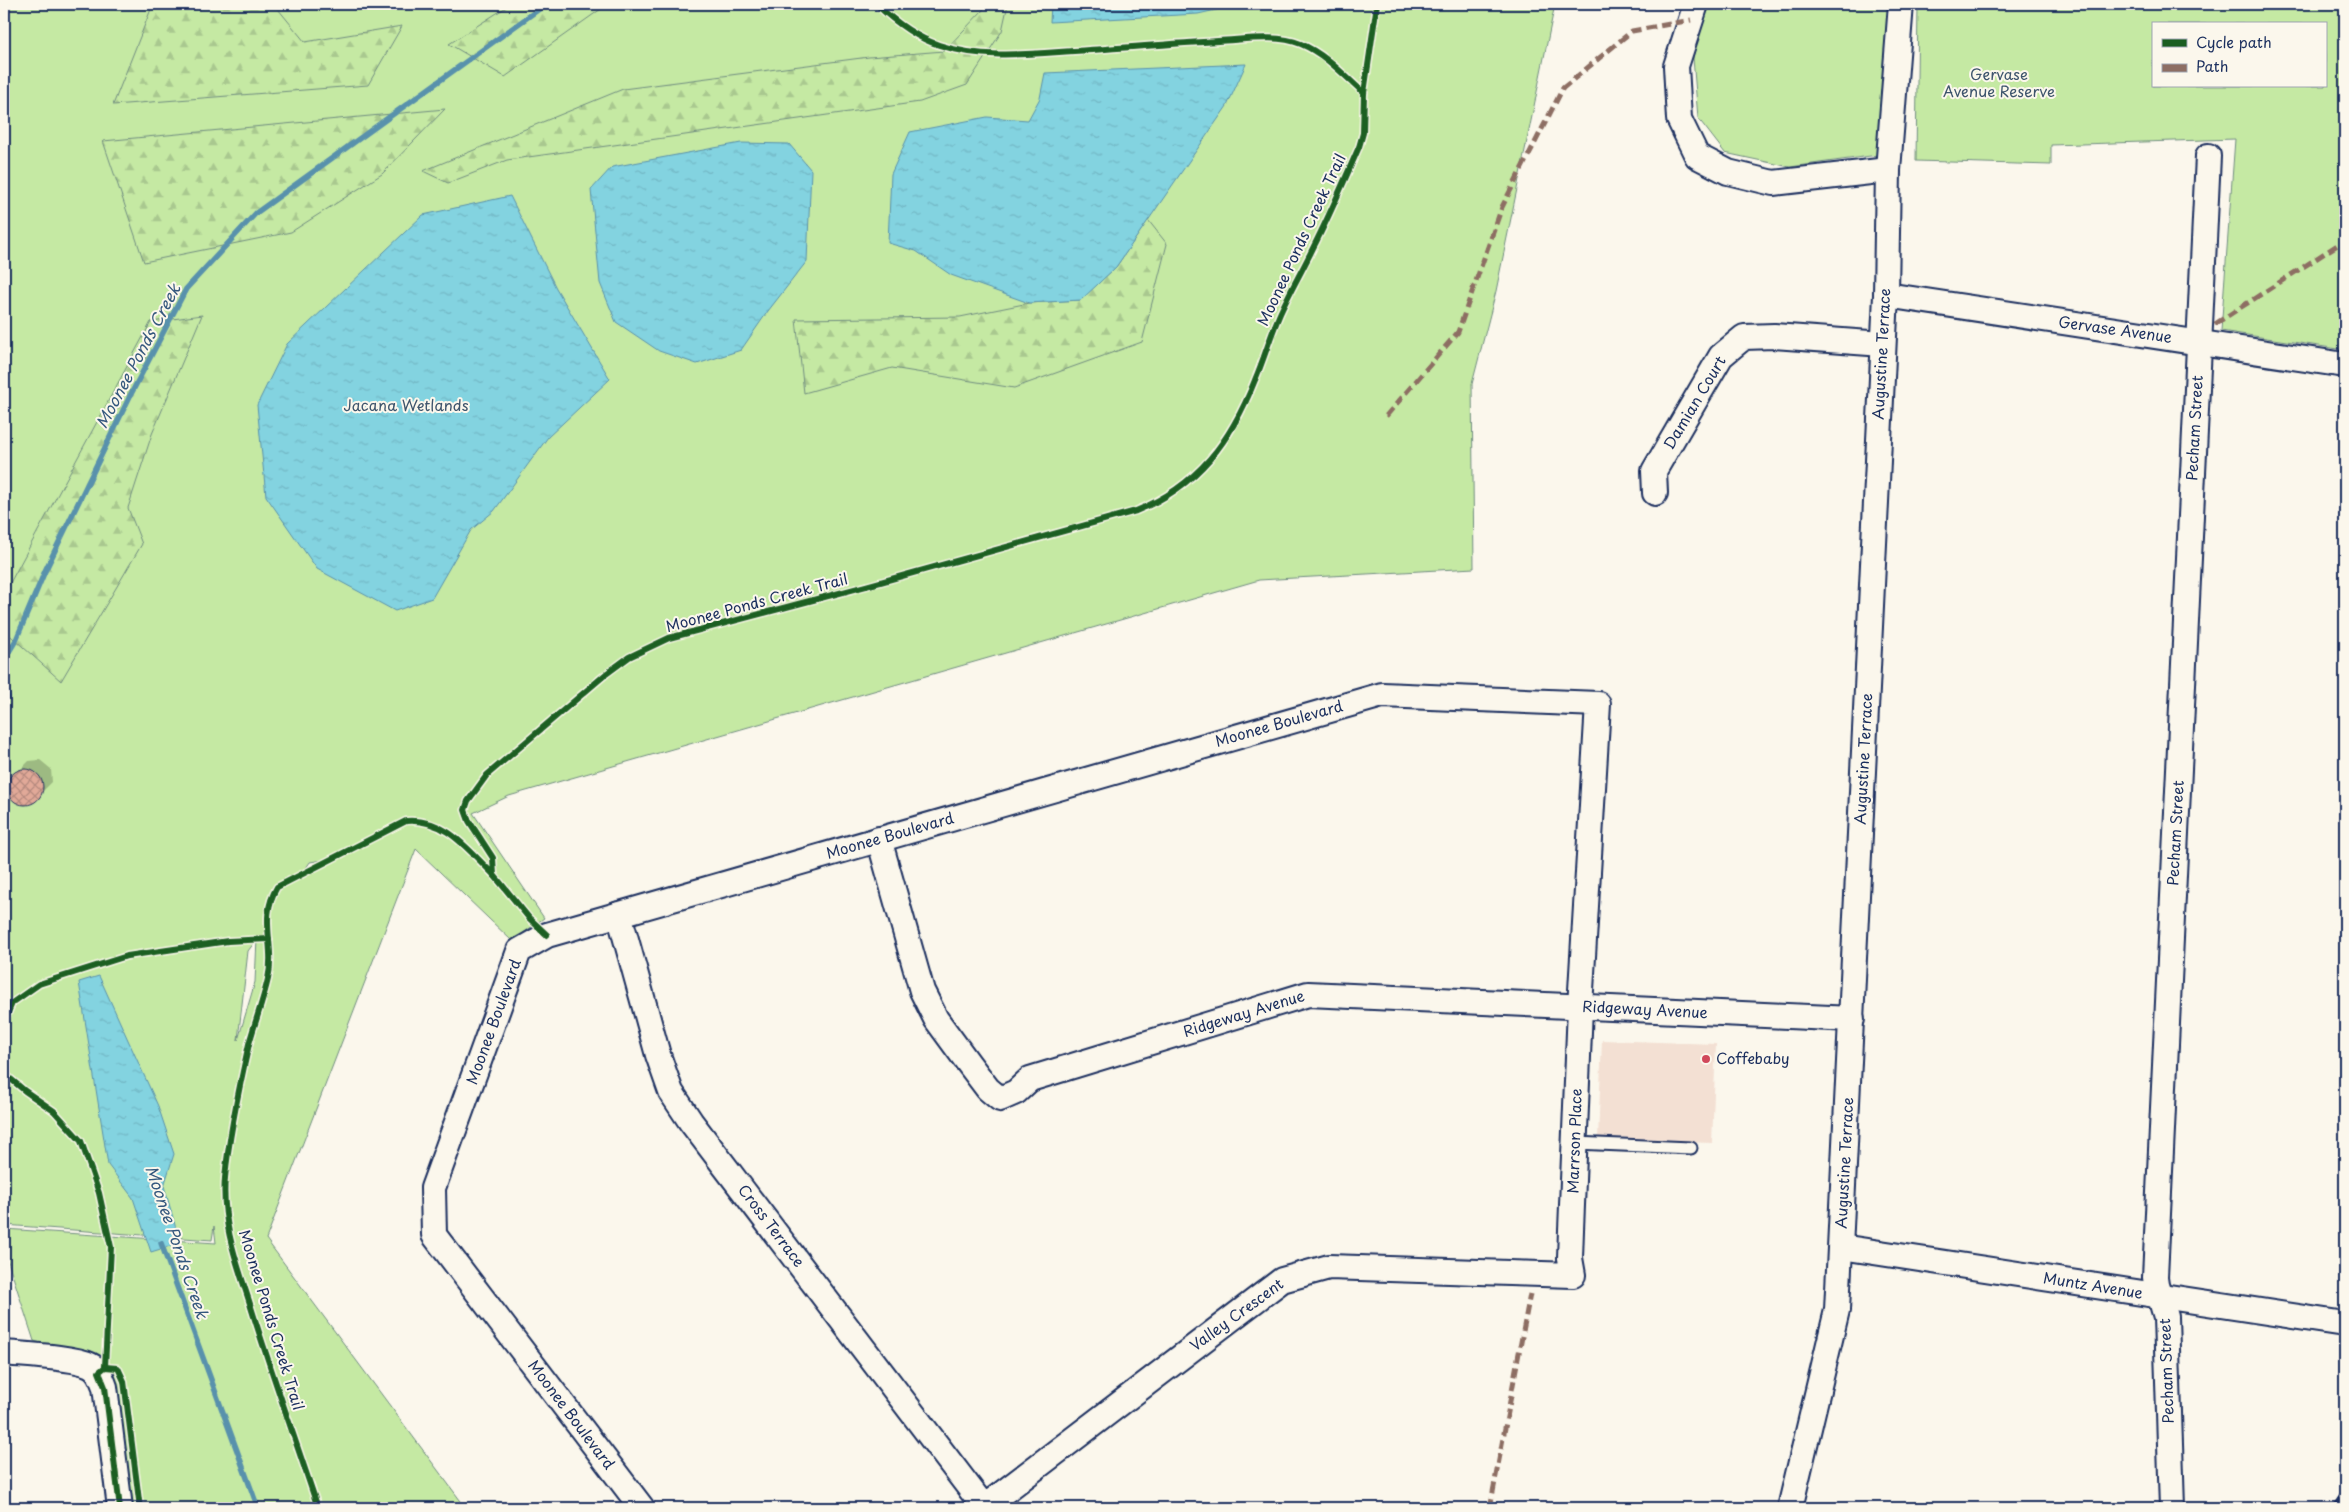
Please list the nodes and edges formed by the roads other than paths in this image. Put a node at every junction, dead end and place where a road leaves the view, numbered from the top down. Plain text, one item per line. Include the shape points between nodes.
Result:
1 (1696, 4) edge
2 (1901, 4) edge
3 (2208, 156) dead end
4 (1888, 170) junction
5 (1886, 295) junction
6 (2199, 342) junction
7 (1883, 344) junction
8 (2345, 365) edge
9 (1654, 493) dead end
10 (878, 839) junction
11 (618, 914) junction
12 (1580, 1007) junction
13 (1852, 1019) junction
14 (1575, 1143) junction
15 (1691, 1148) dead end
16 (1841, 1247) junction
17 (1573, 1275) joint
18 (2160, 1297) junction
19 (2345, 1324) edge
20 (4, 1353) edge
21 (120, 1508) edge
22 (642, 1508) edge
23 (984, 1508) edge
24 (1790, 1508) edge
25 (2172, 1508) edge

1 - 4 street via 1676,66 1679,119 1697,156 1728,172 1773,183
2 - 4 street, Augustine Terrace
3 - 6 street, Pecham Street
4 - 5 street, Augustine Terrace
5 - 6 street, Gervase Avenue
5 - 7 street, Augustine Terrace
6 - 8 street, Gervase Avenue
6 - 18 street, Pecham Street via 2155,1276
7 - 9 street, Damian Court via 1774,336 1744,337 1721,356 1654,471
7 - 13 street, Augustine Terrace
10 - 11 street, Moonee Boulevard
10 - 12 street, Ridgeway Avenue via 922,991 936,1019 988,1089 1000,1099 1016,1092 1030,1079 1308,994
10 - 12 street, Moonee Boulevard via 1382,695 1598,704
11 - 22 street, Moonee Boulevard via 547,935 520,951 434,1188 434,1235
11 - 23 street, Cross Terrace via 671,1092
12 - 13 street, Ridgeway Avenue
12 - 14 street, Marrson Place
13 - 16 street, Augustine Terrace
14 - 15 lane
14 - 17 street, Marrson Place via 1570,1258
16 - 18 street, Muntz Avenue
16 - 24 street, Augustine Terrace via 1838,1310
17 - 23 street, Valley Crescent via 1329,1267 1282,1280
18 - 19 street, Muntz Avenue
18 - 25 street, Pecham Street via 2166,1317
20 - 21 street via 74,1361 91,1365 99,1372 106,1387

